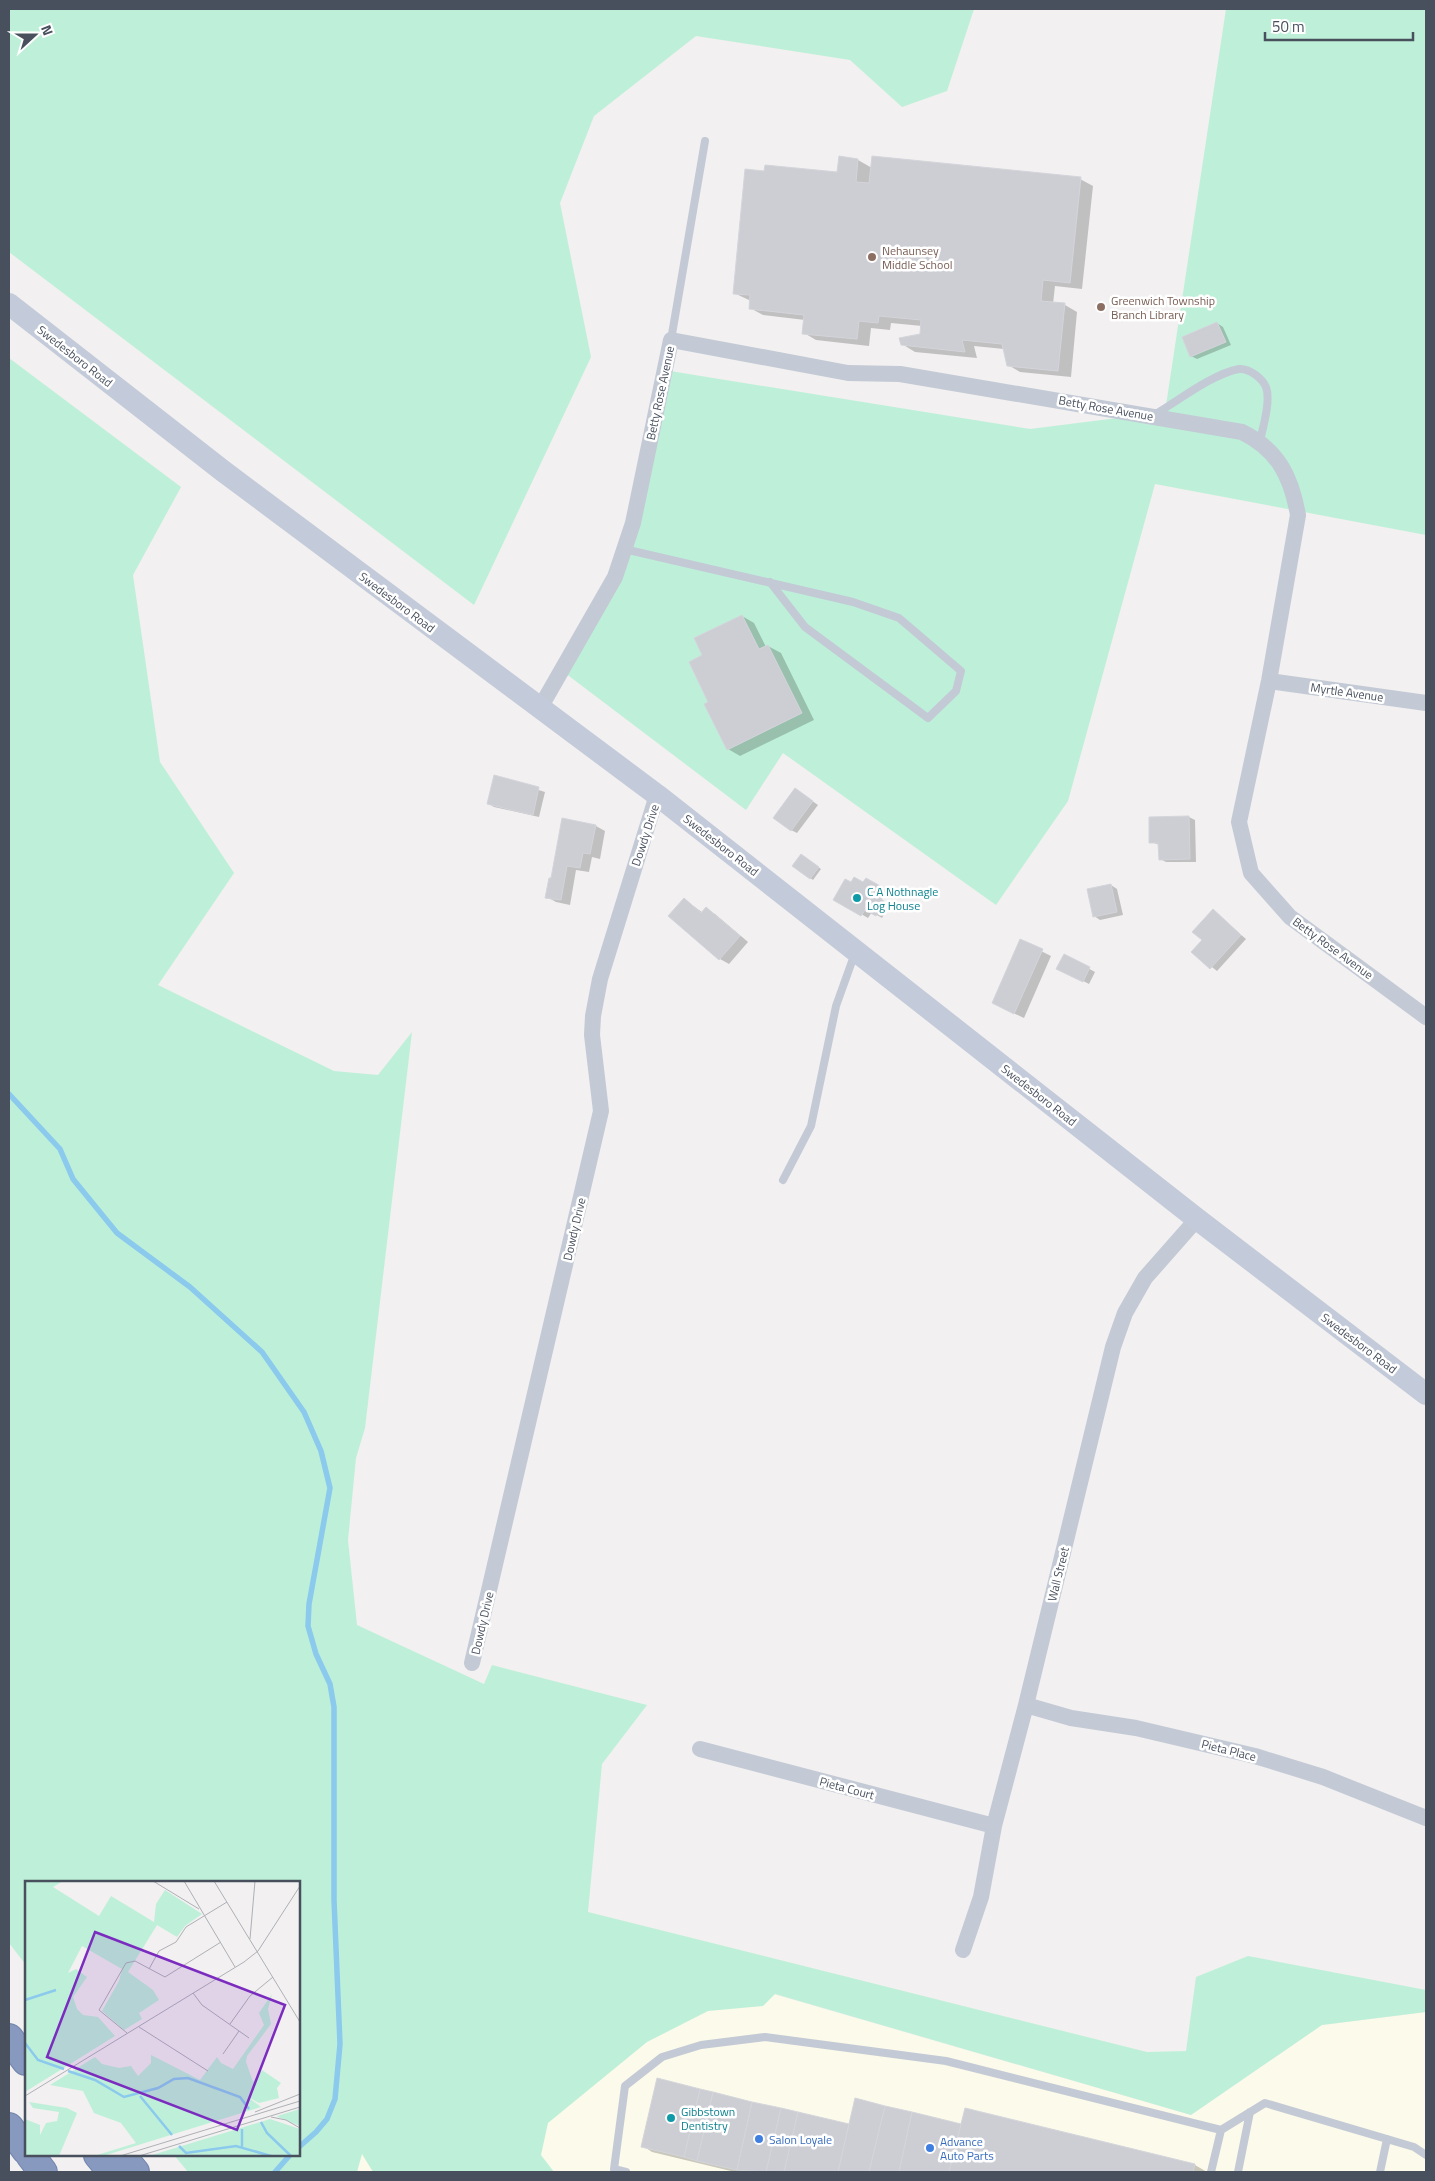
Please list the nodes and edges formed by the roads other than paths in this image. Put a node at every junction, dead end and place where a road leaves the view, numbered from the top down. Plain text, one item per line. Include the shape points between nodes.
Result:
1 (705, 141) dead end
2 (9, 304) edge
3 (671, 340) junction
4 (1152, 416) junction
5 (1260, 441) junction
6 (624, 549) junction
7 (770, 582) junction
8 (1269, 681) junction
9 (1426, 703) edge
10 (540, 708) junction
11 (658, 795) junction
12 (856, 951) junction
13 (1426, 1017) edge
14 (783, 1180) dead end
15 (1197, 1219) junction
16 (1426, 1394) edge
17 (472, 1663) dead end
18 (1026, 1705) junction
19 (700, 1749) dead end
20 (1426, 1818) edge
21 (994, 1826) junction
22 (963, 1950) dead end
23 (9, 2020) edge
24 (9, 2038) edge
25 (25, 2041) edge
26 (25, 2060) edge
27 (1250, 2112) junction
28 (9, 2127) edge
29 (1221, 2130) junction
30 (1387, 2139) junction
31 (25, 2149) edge
32 (1426, 2155) edge
33 (31, 2156) edge
34 (99, 2156) edge
35 (122, 2156) edge
36 (43, 2172) edge
37 (112, 2172) edge
38 (135, 2172) edge
39 (626, 2172) edge
40 (1211, 2172) edge
41 (1238, 2172) edge
42 (1380, 2172) edge

1 - 3 lane
2 - 10 main road, Swedesboro Road via 223,471
3 - 4 street, Betty Rose Avenue via 848,373 900,374
3 - 6 street, Betty Rose Avenue via 634,523
4 - 5 street, Betty Rose Avenue via 1242,432
4 - 5 lane via 1214,379 1240,369 1255,373 1266,388 1267,410
5 - 8 street, Betty Rose Avenue via 1280,464 1298,516
6 - 7 lane
6 - 10 street, Betty Rose Avenue via 615,577
7 - 7 lane via 853,602 899,618 961,671 956,691 928,718 805,628
8 - 9 street, Myrtle Avenue
8 - 13 street, Betty Rose Avenue via 1239,822 1251,873 1290,917
10 - 11 main road, Swedesboro Road
11 - 12 main road, Swedesboro Road
11 - 17 street, Dowdy Drive via 596,997 592,1035 601,1111
12 - 14 lane via 836,1006 811,1126
12 - 15 main road, Swedesboro Road
15 - 16 main road, Swedesboro Road
15 - 18 street, Wall Street via 1144,1278 1125,1314 1113,1347
18 - 20 street, Pieta Place via 1071,1718 1136,1728 1255,1756 1323,1777
18 - 21 street, Wall Street
19 - 21 street, Pieta Court
21 - 22 street, Wall Street via 981,1897
23 - 25 highway
24 - 26 highway
27 - 29 lane
27 - 30 lane via 1265,2103
27 - 41 lane
28 - 31 highway
29 - 39 lane via 946,2061 765,2037 701,2045 662,2057 625,2086 614,2169
29 - 40 lane
30 - 32 lane via 1414,2147
30 - 42 lane
33 - 36 highway
34 - 37 highway
35 - 38 highway

